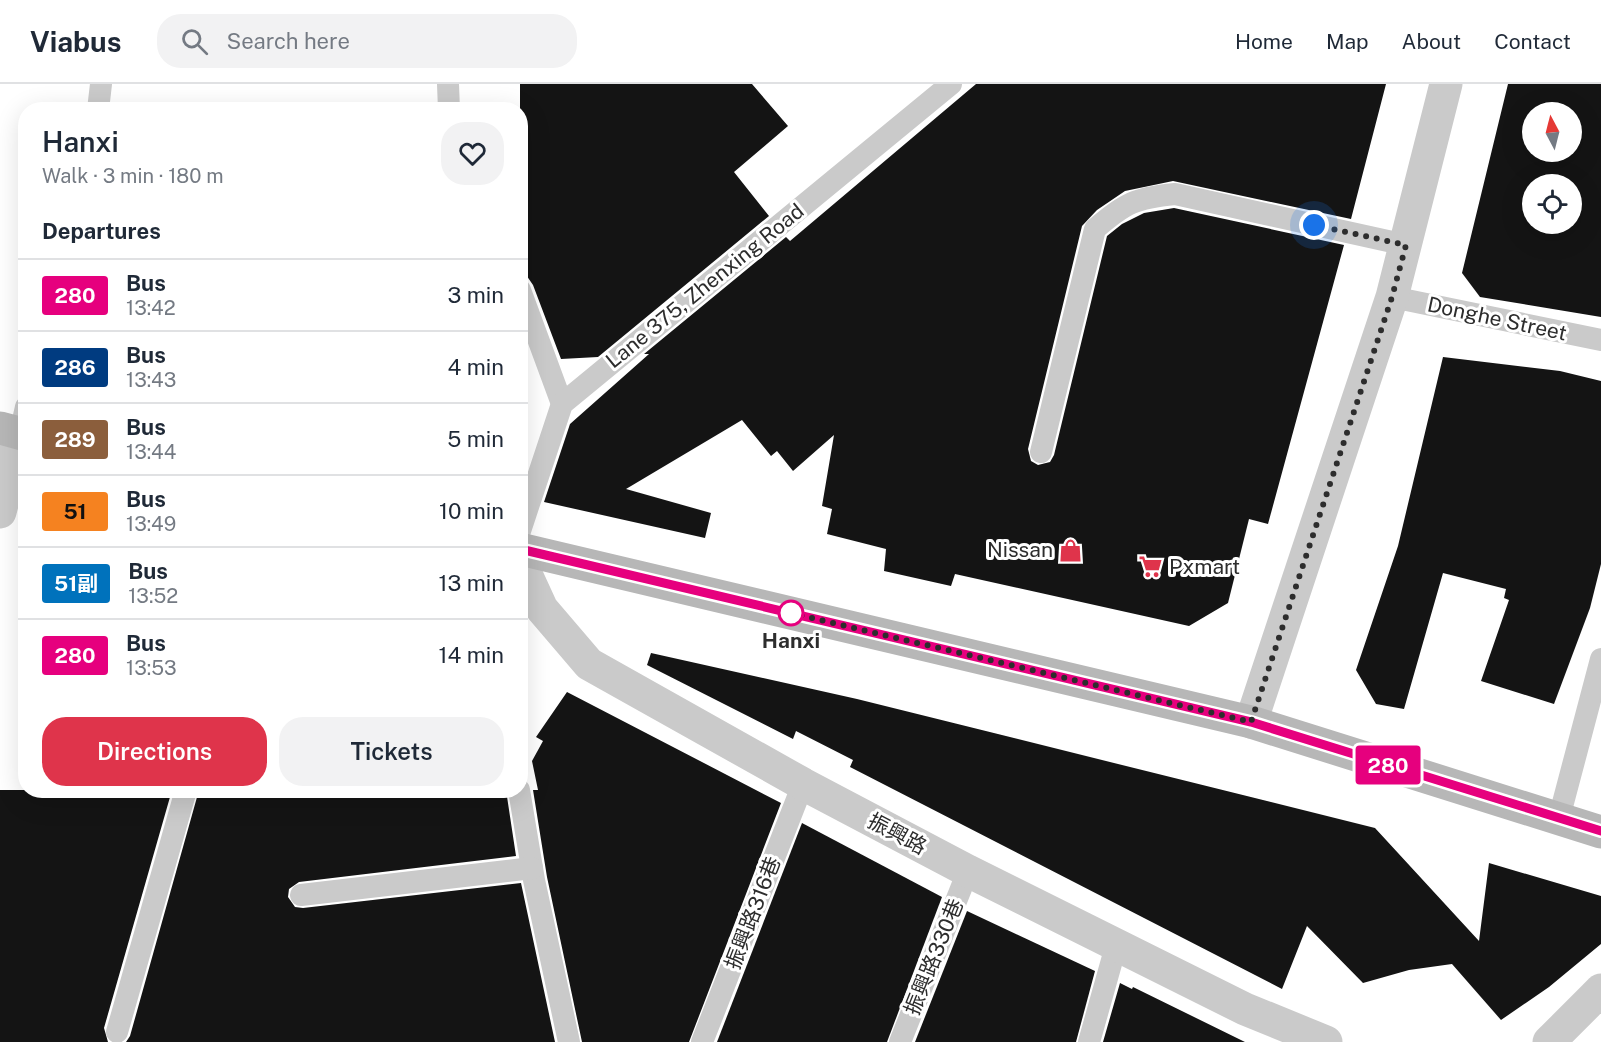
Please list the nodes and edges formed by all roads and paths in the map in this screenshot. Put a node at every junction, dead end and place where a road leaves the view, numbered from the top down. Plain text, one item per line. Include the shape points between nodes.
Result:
1 (101, 84) edge
2 (448, 84) edge
3 (951, 84) edge
4 (1446, 84) edge
5 (99, 102) edge
6 (449, 102) edge
7 (1406, 245) junction
8 (1392, 297) junction
9 (528, 312) edge
10 (1601, 340) edge
11 (562, 404) junction
12 (18, 426) edge
13 (1041, 452) dead end
14 (528, 507) edge
15 (0, 512) edge
16 (528, 551) edge
17 (528, 578) edge
18 (1601, 660) edge
19 (1251, 722) junction
20 (803, 783) junction
21 (184, 798) edge
22 (520, 798) edge
23 (1559, 818) junction
24 (1601, 832) edge
25 (532, 868) junction
26 (968, 871) junction
27 (301, 896) dead end
28 (1116, 946) junction
29 (1601, 990) edge
30 (117, 1032) dead end
31 (569, 1042) edge
32 (702, 1042) edge
33 (900, 1042) edge
34 (1089, 1042) edge
35 (1326, 1042) edge
36 (1549, 1042) edge

1 - 5 lane
2 - 6 lane
3 - 11 lane, Lane 375, Zhenxing Road
4 - 7 street
7 - 8 street
7 - 13 lane via 1175,194 1140,198 1117,210 1095,229
8 - 10 lane, Donghe Street
8 - 19 street
9 - 11 lane
11 - 14 lane
12 - 15 street
16 - 19 main road
17 - 20 street, 振興路 via 542,609 589,663
18 - 23 lane
19 - 23 main road
20 - 26 street, 振興路
20 - 32 lane, 振興路316巷
21 - 30 lane
22 - 25 lane
23 - 24 main road
25 - 27 lane
25 - 31 lane
26 - 28 street, 振興路
26 - 33 lane, 振興路330巷
28 - 34 lane
28 - 35 street, 振興路 via 1245,1009
29 - 36 street

